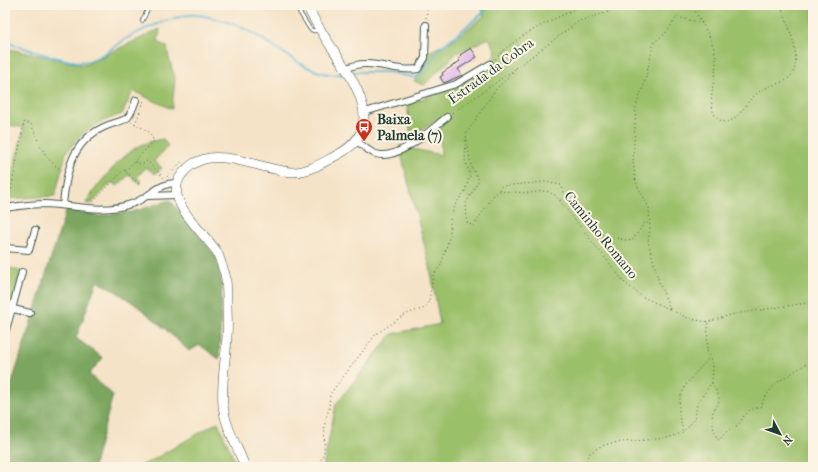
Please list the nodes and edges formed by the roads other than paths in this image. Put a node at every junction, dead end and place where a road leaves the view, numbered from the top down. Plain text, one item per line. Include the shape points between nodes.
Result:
1 (150, 5) edge
2 (295, 5) edge
3 (306, 5) edge
4 (142, 21) dead end
5 (426, 25) road end
6 (319, 29) junction
7 (490, 64) road end
8 (346, 69) junction
9 (136, 100) dead end
10 (365, 112) junction
11 (447, 117) road end
12 (356, 140) junction
13 (177, 182) junction
14 (149, 196) junction
15 (177, 196) junction
16 (63, 205) junction
17 (5, 208) edge
18 (35, 230) dead end
19 (5, 248) edge
20 (22, 272) dead end
21 (5, 307) edge
22 (12, 309) junction
23 (30, 313) dead end
24 (5, 333) edge
25 (245, 467) edge

1 - 4 lane
2 - 6 lane via 310,29
3 - 6 street
5 - 8 street via 425,58 418,69 409,71 362,64
6 - 8 street
7 - 10 street via 456,84
8 - 10 street via 363,102
9 - 16 street via 126,120 98,130 78,149 67,172
10 - 12 street via 362,129
11 - 12 street, Estrada da Cobra via 406,148 390,154 377,154
12 - 13 street via 342,152 313,168 296,172 277,170 231,158 211,159 190,168
13 - 14 street via 166,183
13 - 15 street
14 - 15 street
14 - 16 street via 132,204 106,209
15 - 25 street via 185,212 217,253 225,276 227,335 223,405 227,425
16 - 17 street via 34,204
18 - 19 street via 28,250
20 - 22 street
21 - 22 street
22 - 23 street
22 - 24 street

